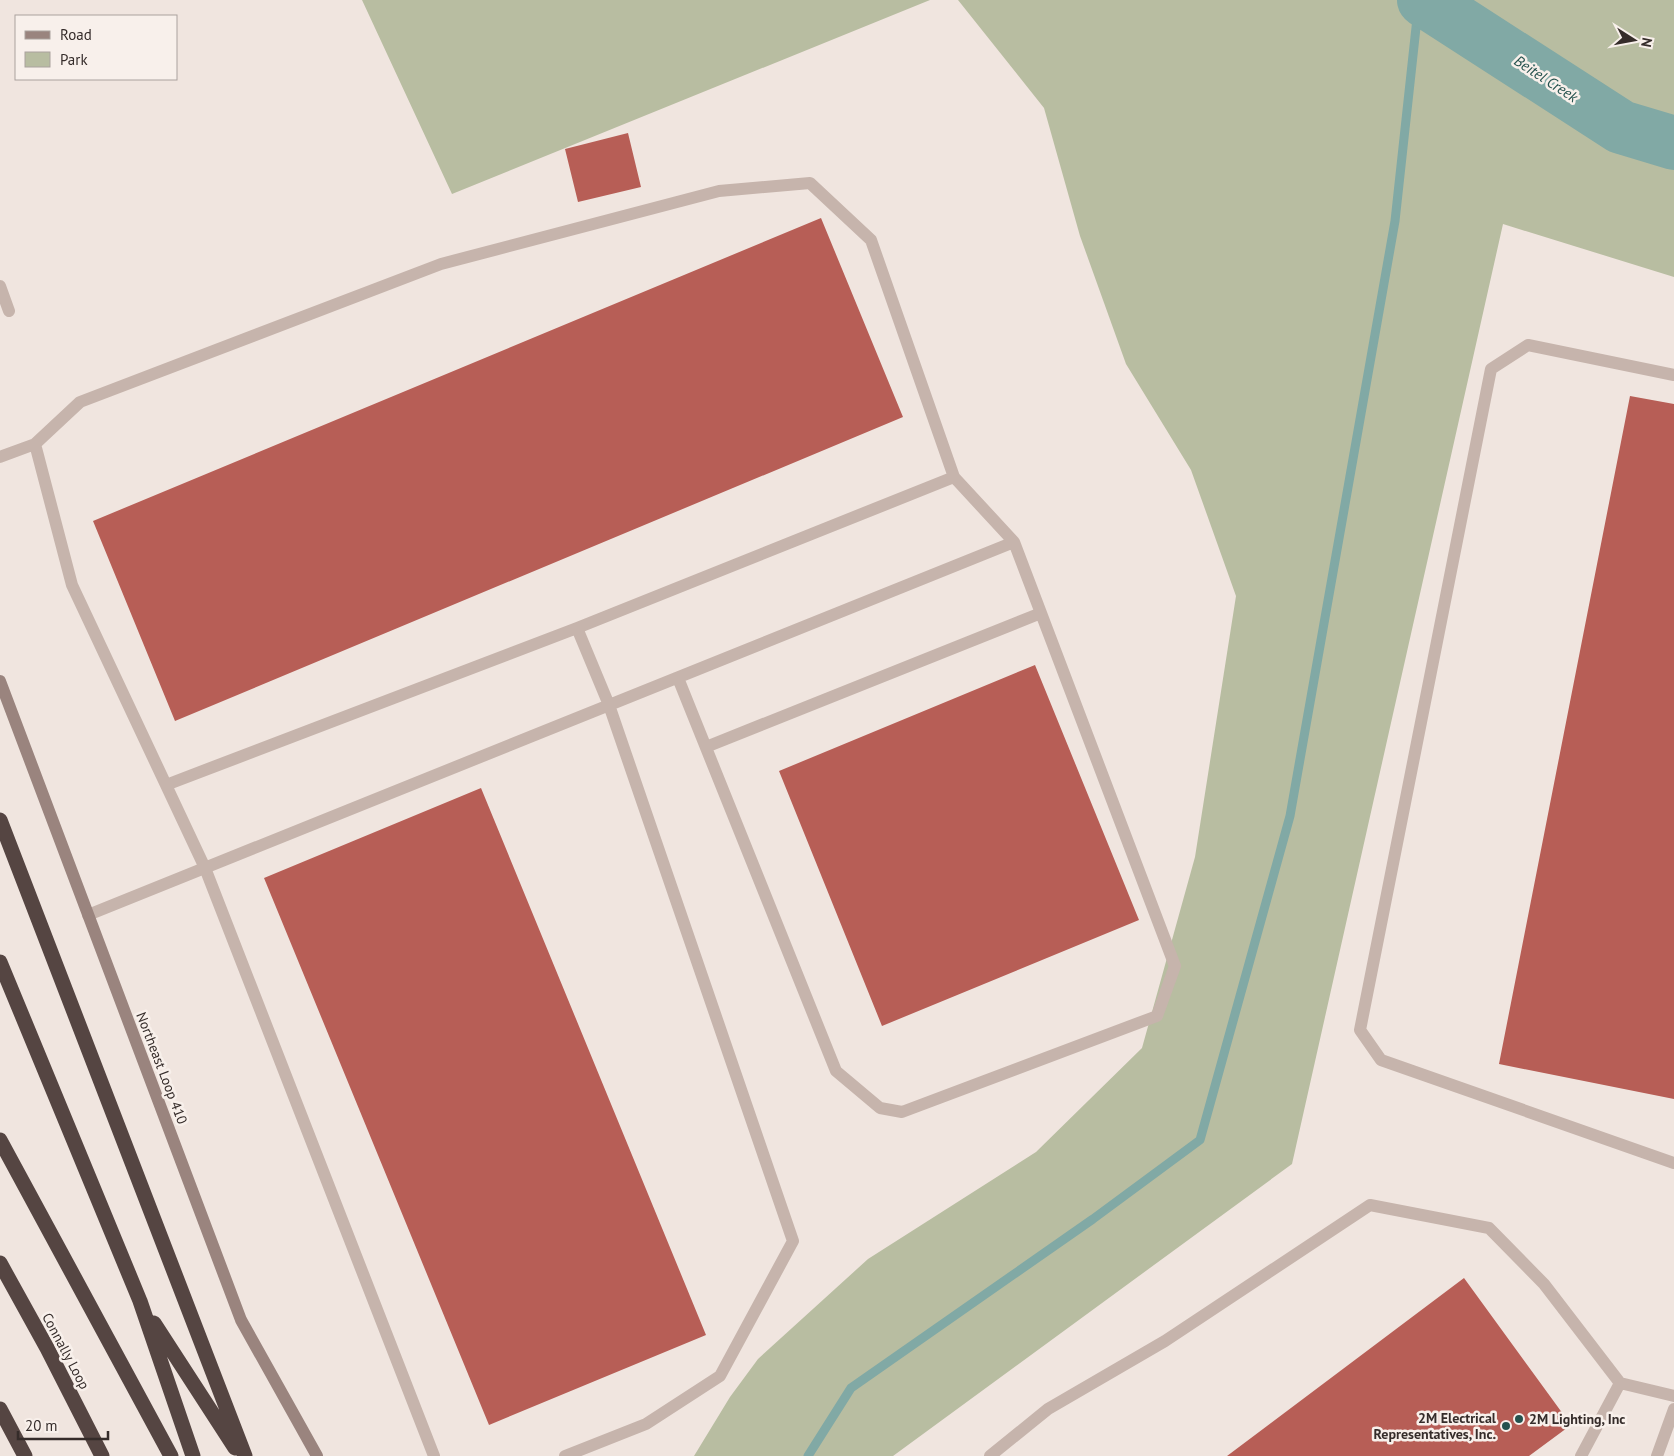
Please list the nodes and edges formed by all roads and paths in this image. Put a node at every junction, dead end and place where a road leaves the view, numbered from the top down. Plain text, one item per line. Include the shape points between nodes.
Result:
1 (0, 286) edge
2 (9, 310) dead end
3 (1674, 376) edge
4 (35, 444) junction
5 (0, 457) edge
6 (954, 477) junction
7 (1014, 542) junction
8 (1041, 613) junction
9 (577, 628) junction
10 (678, 678) junction
11 (0, 681) edge
12 (609, 705) junction
13 (706, 747) junction
14 (166, 785) junction
15 (0, 820) edge
16 (205, 868) junction
17 (88, 915) junction
18 (0, 962) edge
19 (0, 1140) edge
20 (1674, 1163) edge
21 (0, 1263) edge
22 (140, 1302) junction
23 (1620, 1384) junction
24 (1674, 1396) edge
25 (0, 1409) edge
26 (1674, 1409) edge
27 (25, 1456) edge
28 (102, 1456) edge
29 (171, 1456) edge
30 (193, 1456) edge
31 (240, 1456) edge
32 (245, 1456) edge
33 (317, 1456) edge
34 (434, 1456) edge
35 (565, 1456) edge
36 (990, 1456) edge
37 (1580, 1456) edge
38 (1657, 1456) edge

1 - 2 street
3 - 20 street via 1528,345 1491,369 1360,1030 1381,1060
4 - 5 street
4 - 6 street via 80,402 442,264 719,191 810,183 871,240
4 - 14 street via 72,585
6 - 7 street
6 - 9 street
7 - 8 street
7 - 10 street
8 - 13 street
8 - 13 street via 1175,966 1157,1016 902,1112 880,1108 836,1071
9 - 12 street
9 - 14 street
10 - 12 street
10 - 13 street
11 - 17 main road, Northeast Loop 410
12 - 16 street
12 - 35 street via 793,1241 720,1376 646,1424
14 - 16 street
15 - 32 highway
16 - 17 street
16 - 34 street
17 - 33 main road, Northeast Loop 410 via 241,1320
18 - 22 highway
19 - 29 highway
21 - 28 highway, Connally Loop
22 - 30 highway
22 - 31 highway
23 - 24 street
23 - 36 street via 1544,1284 1489,1228 1370,1205 1165,1341 1048,1409
23 - 37 street
25 - 27 highway
26 - 38 street

